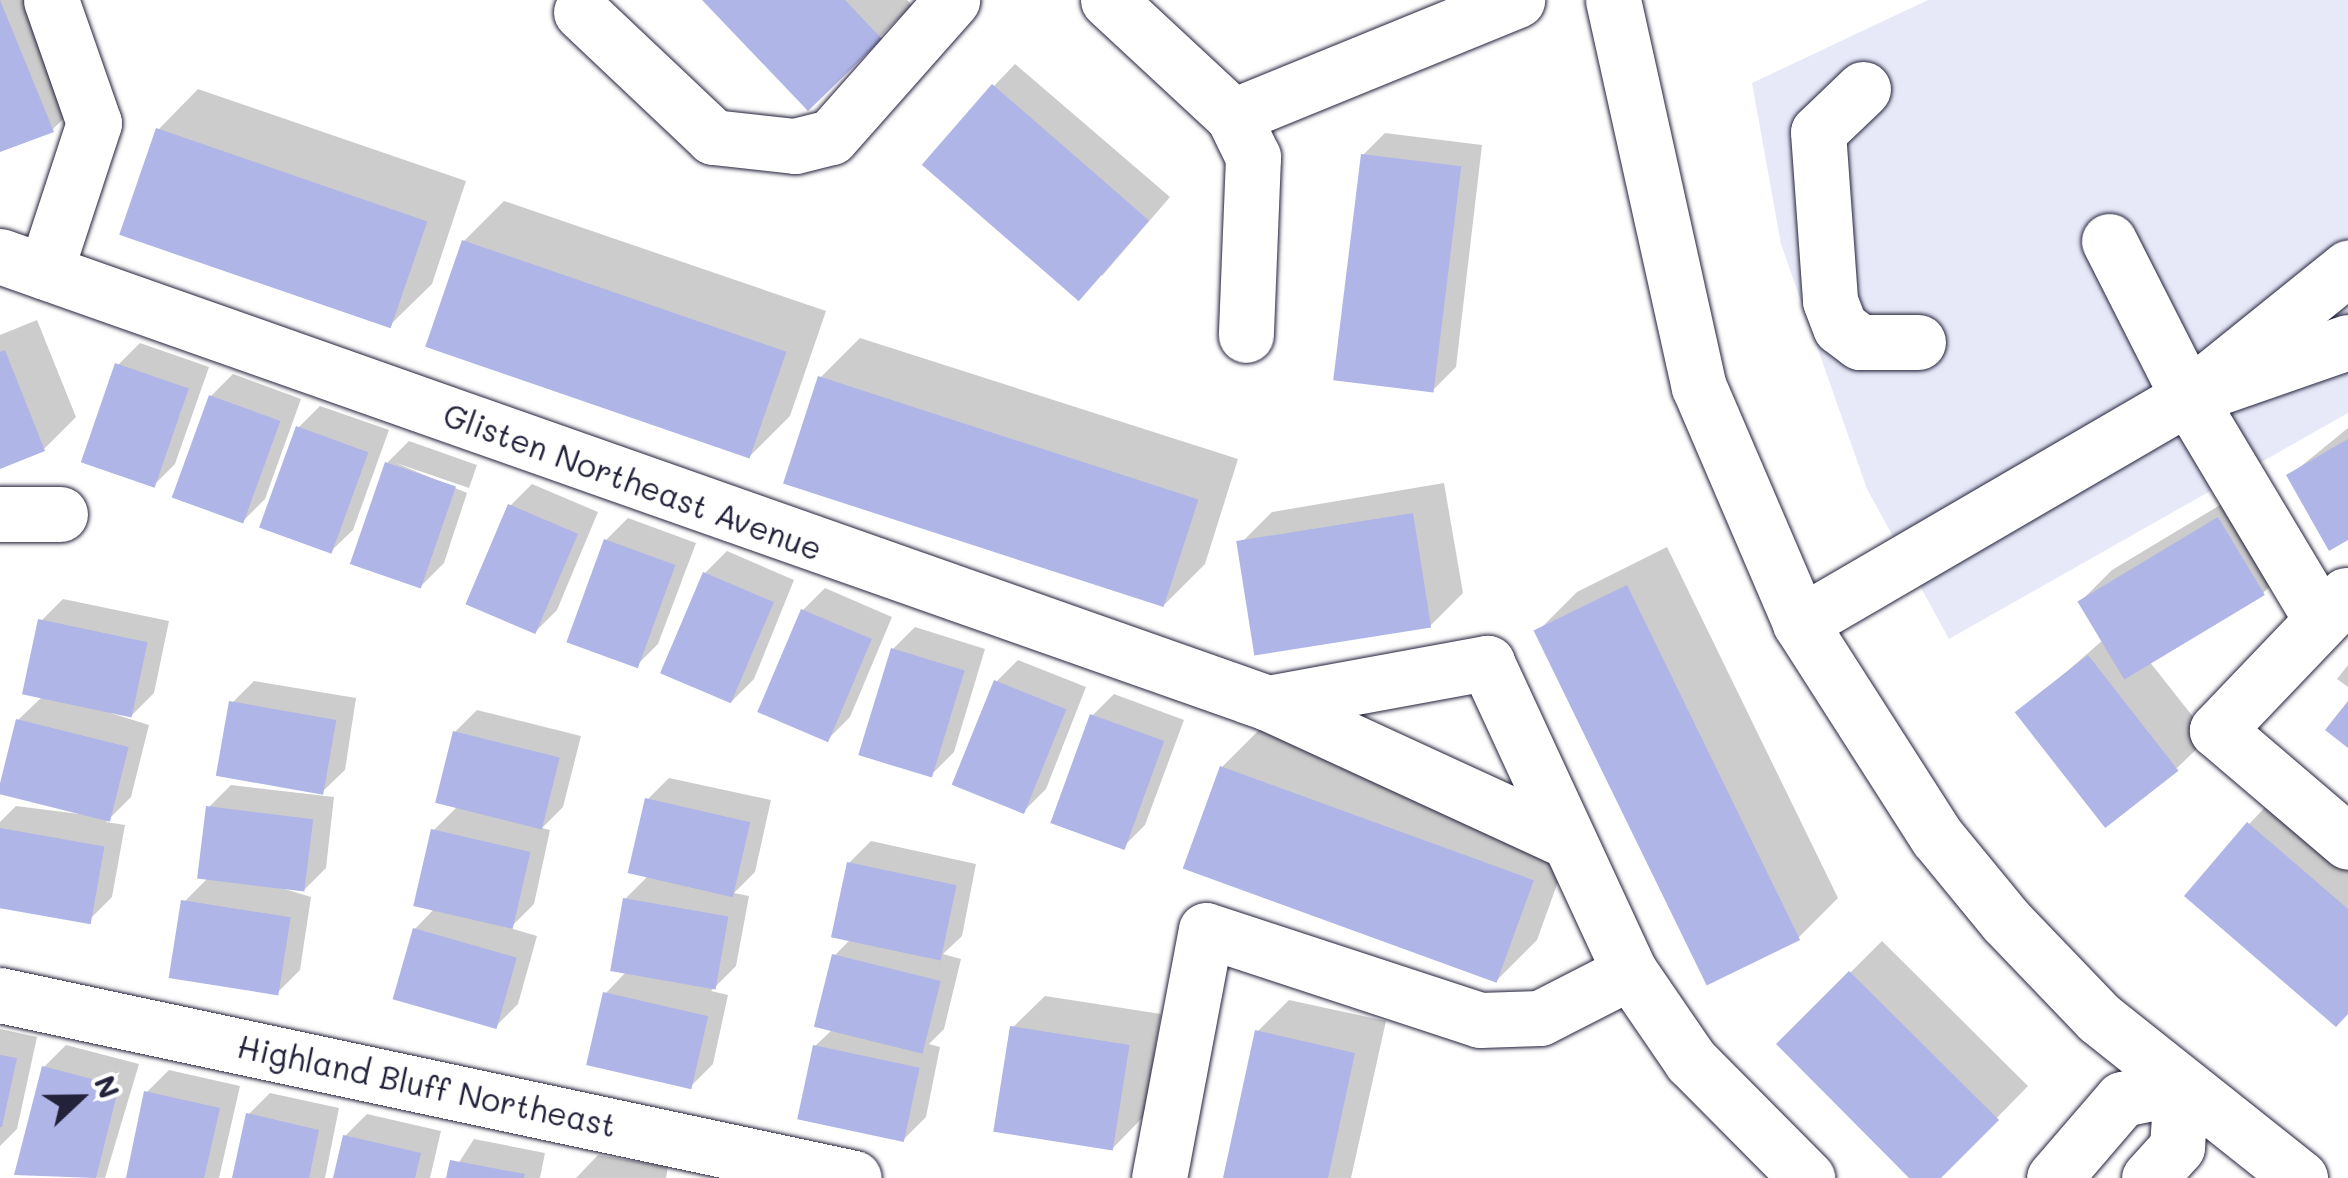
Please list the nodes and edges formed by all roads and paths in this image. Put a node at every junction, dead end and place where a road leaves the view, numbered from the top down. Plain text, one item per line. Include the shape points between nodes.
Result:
1 (52, 0) edge
2 (952, 0) edge
3 (1108, 0) edge
4 (1517, 0) edge
5 (1613, 0) edge
6 (581, 12) dead end
7 (1863, 89) dead end
8 (1233, 116) junction
9 (2110, 241) dead end
10 (23, 264) edge
11 (2348, 268) edge
12 (1246, 335) dead end
13 (1918, 342) dead end
14 (2348, 342) edge
15 (2188, 397) junction
16 (0, 514) edge
17 (60, 514) dead end
18 (2333, 604) edge
19 (1800, 623) junction
20 (1268, 702) junction
21 (1564, 839) junction
22 (2348, 842) edge
23 (1630, 972) junction
24 (0, 995) edge
25 (2181, 1088) junction
26 (854, 1178) edge
27 (1159, 1178) edge
28 (1807, 1178) edge
29 (2054, 1178) edge
30 (2149, 1178) edge
31 (2300, 1178) edge

1 - 10 street via 94,122
2 - 6 street via 830,137 746,148 713,137
3 - 8 street
4 - 8 street
5 - 19 street via 1698,387
7 - 13 street via 1818,132 1846,229 1840,327 1886,349
8 - 12 street via 1253,157
9 - 15 street
10 - 20 street, Glisten Northeast Avenue
11 - 15 street
14 - 15 street
15 - 18 street
15 - 19 street
16 - 17 street
18 - 22 street via 2217,730
19 - 25 street via 1938,838 2099,1018
20 - 21 street, Glisten Northeast Avenue
20 - 21 street, Glisten Northeast Avenue via 1487,663
21 - 23 street, Glisten Northeast Avenue
23 - 27 street via 1540,1018 1480,1020 1206,930
23 - 28 street, Glisten Northeast Avenue via 1691,1061
24 - 26 street, Highland Bluff Northeast
25 - 29 street via 2122,1099
25 - 30 street via 2177,1146
25 - 31 street

